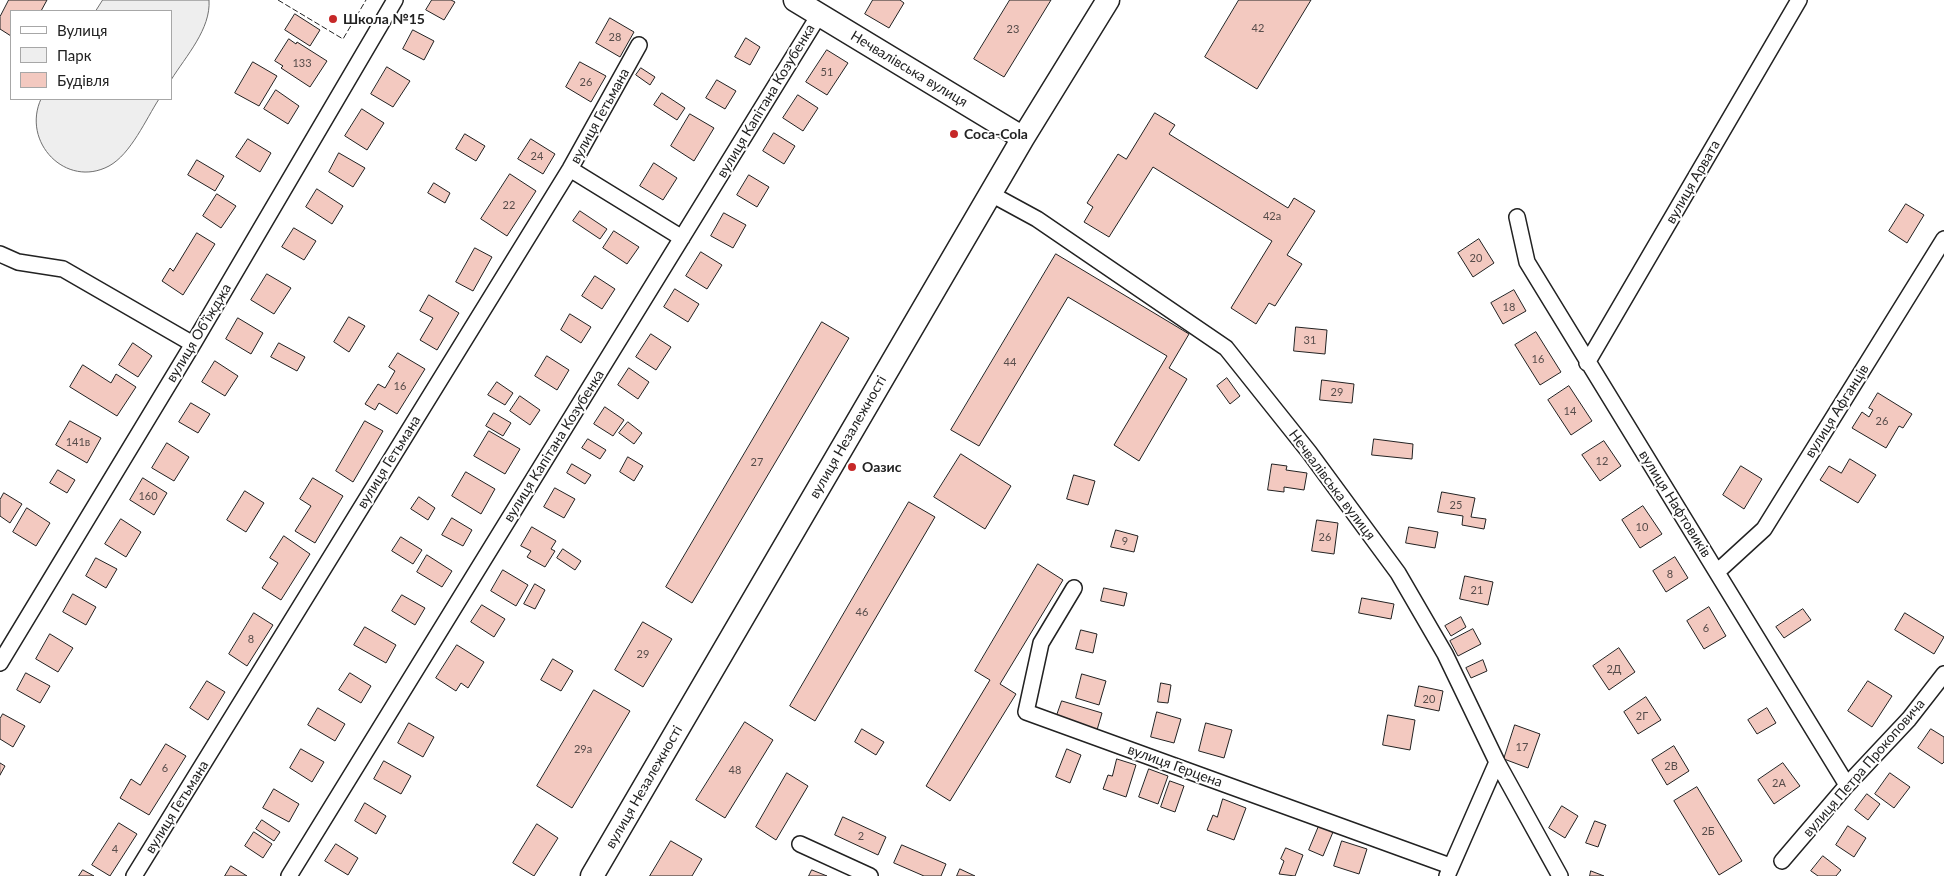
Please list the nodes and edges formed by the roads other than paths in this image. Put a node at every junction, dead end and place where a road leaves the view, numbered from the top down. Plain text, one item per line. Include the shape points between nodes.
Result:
1 (394, 0) edge
2 (795, 0) edge
3 (1108, 0) edge
4 (1799, 0) edge
5 (819, 15) junction
6 (639, 45) dead end
7 (1023, 138) junction
8 (570, 169) junction
9 (990, 194) junction
10 (1517, 217) dead end
11 (682, 238) junction
12 (1944, 239) edge
13 (0, 254) edge
14 (193, 344) junction
15 (1588, 363) junction
16 (1717, 572) junction
17 (1074, 588) dead end
18 (0, 663) edge
19 (1944, 674) edge
20 (1497, 762) junction
21 (1847, 784) junction
22 (800, 844) dead end
23 (1782, 861) dead end
24 (1448, 871) edge
25 (134, 876) edge
26 (288, 876) edge
27 (592, 876) edge
28 (870, 876) edge
29 (1560, 876) edge

1 - 14 street, вулиця Обʼїжджа
2 - 5 street, Нечвалівська вулиця
3 - 7 street, вулиця Незалежності
4 - 15 street, вулиця Арвата
5 - 7 street, Нечвалівська вулиця
5 - 11 street, вулиця Капітана Козубенка
6 - 8 street, вулиця Гетьмана
7 - 9 street, вулиця Незалежності
8 - 11 street
8 - 25 street, вулиця Гетьмана
9 - 20 street, Нечвалівська вулиця via 1037,219 1226,348 1398,573 1445,654
9 - 27 street, вулиця Незалежності
10 - 15 street, вулиця Нафтовиків via 1527,262
11 - 26 street, вулиця Капітана Козубенка
12 - 16 street, вулиця Афганців via 1764,529
13 - 14 street via 18,262 63,269
14 - 18 street, вулиця Обʼїжджа
15 - 16 street, вулиця Нафтовиків
16 - 21 street, вулиця Нафтовиків
17 - 24 street, вулиця Герцена via 1041,643 1026,712
19 - 21 street, вулиця Петра Прокоповича via 1909,719
20 - 24 street
20 - 29 street, Нечвалівська вулиця
21 - 23 street, вулиця Петра Прокоповича
22 - 28 street

